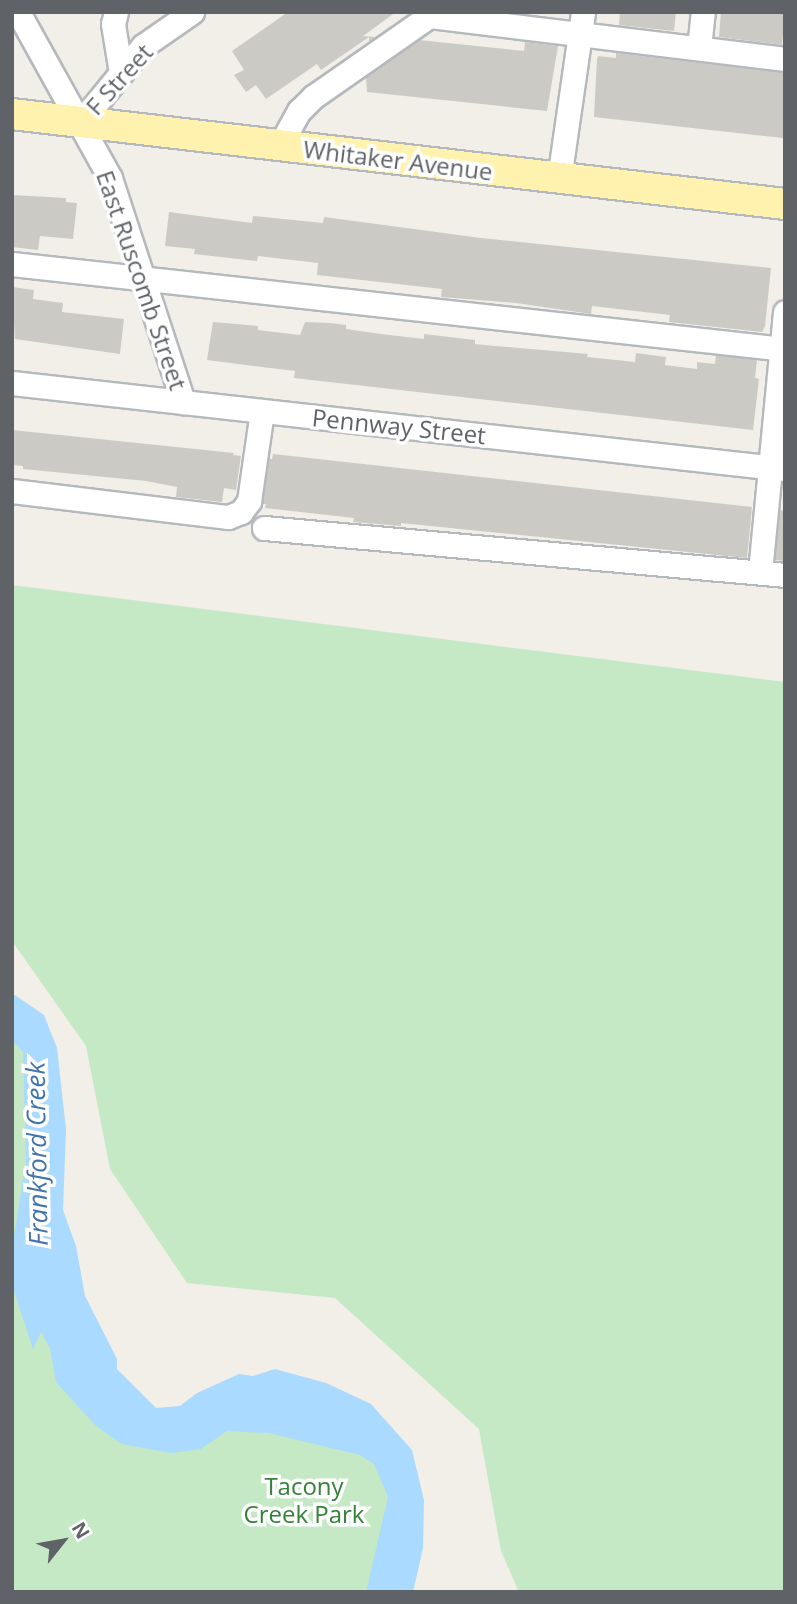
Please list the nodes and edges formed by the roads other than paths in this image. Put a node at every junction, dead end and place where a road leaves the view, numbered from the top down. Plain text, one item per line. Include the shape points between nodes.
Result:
1 (18, 12) edge
2 (116, 12) edge
3 (192, 12) edge
4 (703, 12) edge
5 (432, 14) edge
6 (582, 22) edge
7 (699, 48) junction
8 (785, 59) edge
9 (121, 73) junction
10 (12, 114) edge
11 (81, 122) junction
12 (280, 145) junction
13 (559, 179) junction
14 (785, 204) edge
15 (12, 264) edge
16 (143, 279) junction
17 (785, 312) edge
18 (783, 349) edge
19 (12, 383) edge
20 (183, 402) junction
21 (262, 411) junction
22 (778, 468) edge
23 (12, 491) edge
24 (264, 528) dead end
25 (760, 572) junction
26 (785, 575) edge

1 - 11 street, East Ruscomb Street
2 - 9 street via 113,24
3 - 9 street, F Street via 143,46
4 - 7 street
5 - 6 street
5 - 12 street via 313,97 299,111
6 - 7 street
6 - 13 street
7 - 8 street
9 - 11 street, F Street
10 - 11 main road, Whitaker Avenue
11 - 12 main road, Whitaker Avenue
11 - 16 street, East Ruscomb Street via 110,178
12 - 13 main road, Whitaker Avenue
13 - 14 main road, Whitaker Avenue
15 - 16 street
16 - 18 street
16 - 20 street, East Ruscomb Street
17 - 18 street
18 - 22 street
19 - 20 street, Pennway Street
20 - 21 street, Pennway Street
21 - 22 street, Pennway Street
21 - 23 street via 249,500 241,512 229,517
22 - 25 street
24 - 25 street
25 - 26 street

